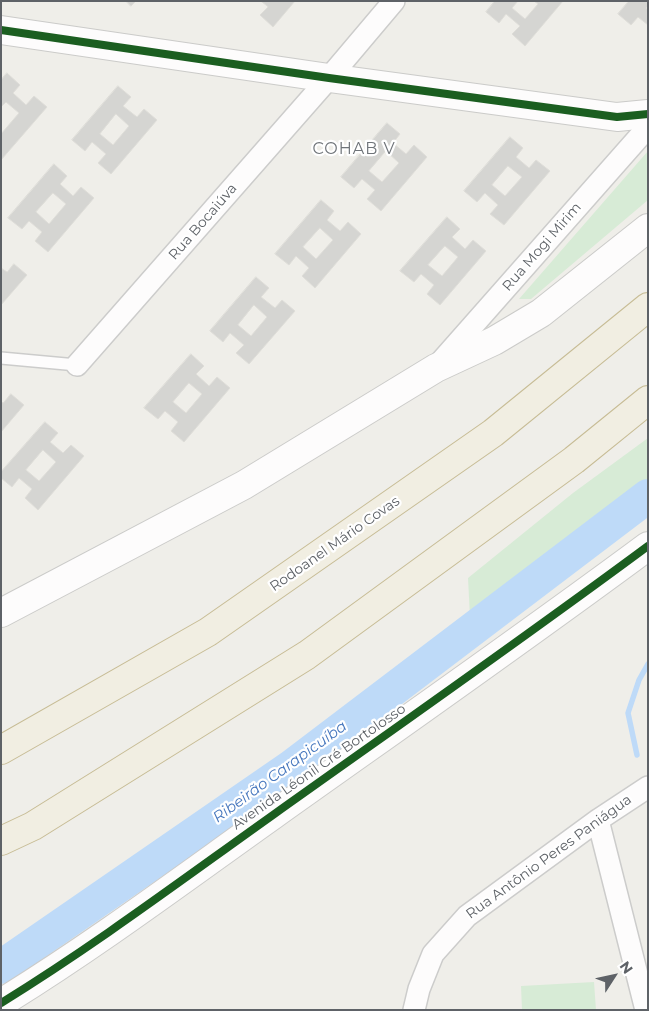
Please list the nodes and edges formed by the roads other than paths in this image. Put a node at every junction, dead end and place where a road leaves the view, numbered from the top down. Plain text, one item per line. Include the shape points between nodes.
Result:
1 (394, 1) edge
2 (1, 30) edge
3 (329, 78) junction
4 (648, 114) edge
5 (648, 127) edge
6 (648, 228) edge
7 (648, 307) edge
8 (1, 358) edge
9 (77, 365) joint
10 (436, 368) junction
11 (648, 400) edge
12 (648, 546) edge
13 (1, 613) edge
14 (1, 750) edge
15 (648, 786) edge
16 (598, 820) junction
17 (1, 841) edge
18 (1, 1003) edge
19 (414, 1010) edge
20 (646, 1010) edge

1 - 3 street, Rua Bocaiúva
2 - 3 main road
3 - 4 main road via 617,117
3 - 9 street, Rua Bocaiúva
5 - 10 street, Rua Mogi Mirim
6 - 10 main road via 541,313 494,341
7 - 14 highway, Rodoanel Mário Covas via 493,433 208,632
8 - 9 lane
10 - 13 main road via 244,485
11 - 17 highway via 574,460 307,655 33,826
12 - 18 main road, Avenida Léonil Cré Bortolosso via 126,922
15 - 16 street, Rua Antônio Peres Paniágua
16 - 19 street, Rua Antônio Peres Paniágua via 467,916 433,954
16 - 20 street

